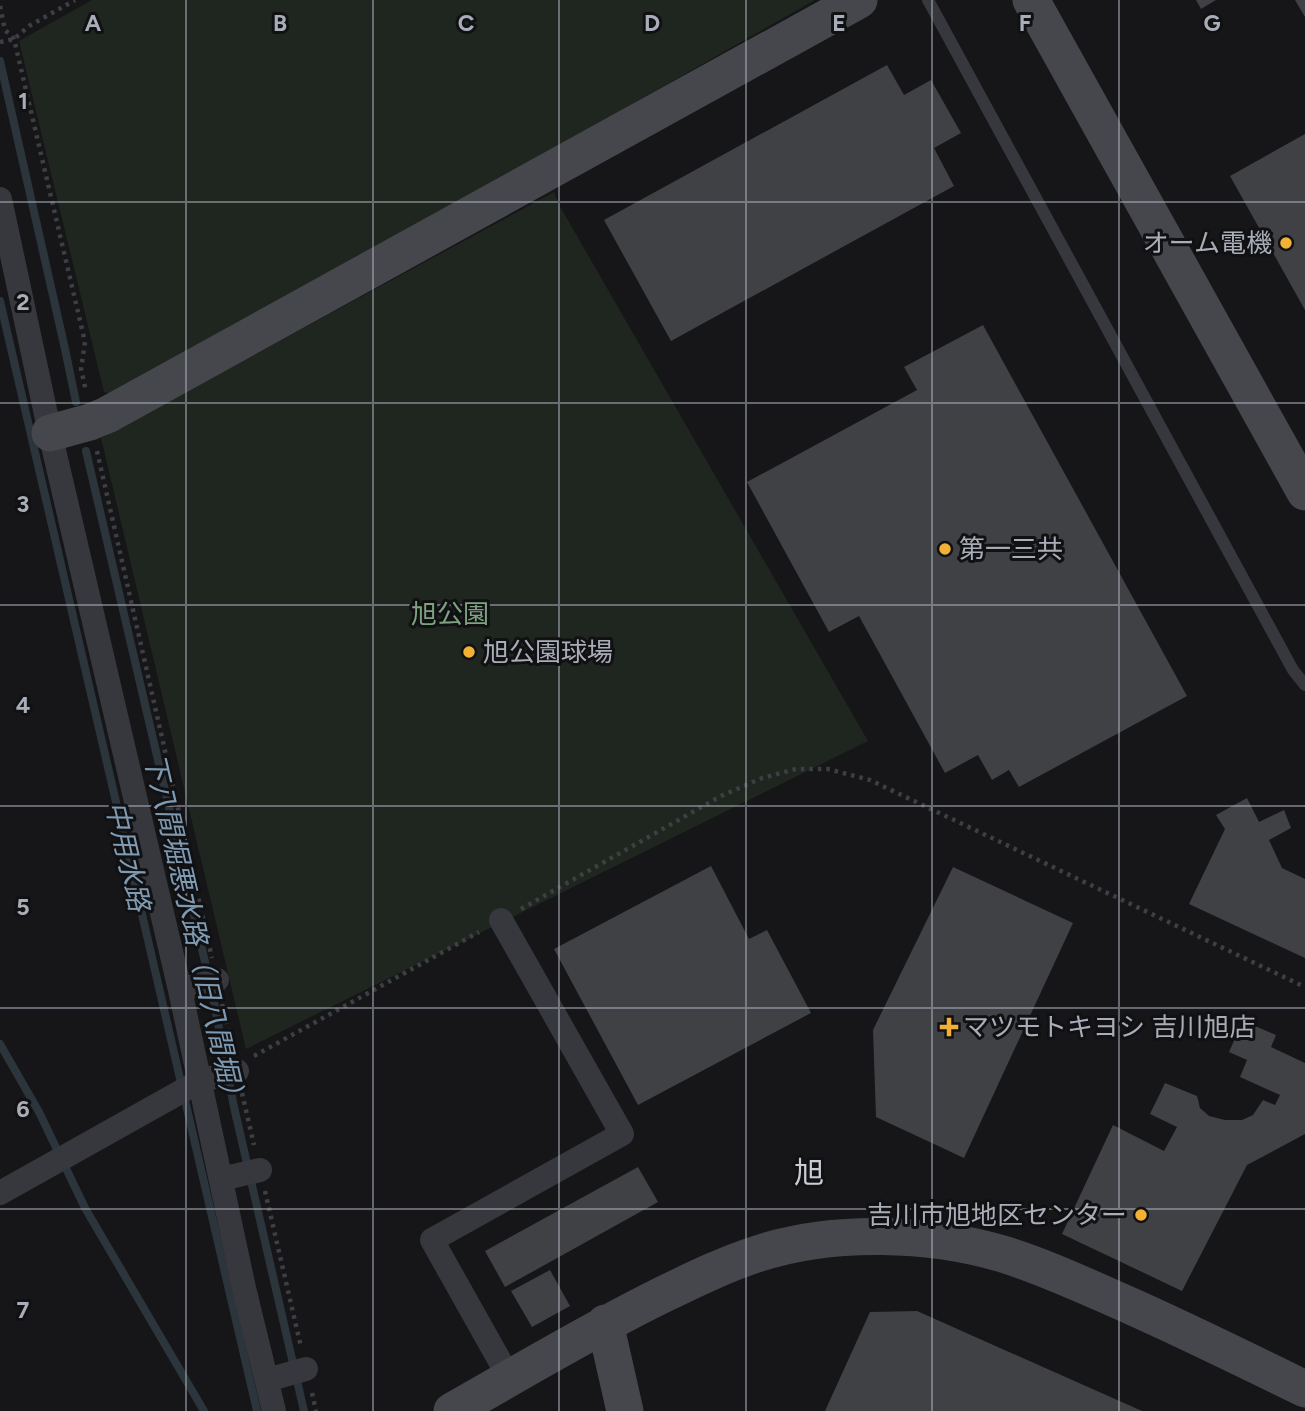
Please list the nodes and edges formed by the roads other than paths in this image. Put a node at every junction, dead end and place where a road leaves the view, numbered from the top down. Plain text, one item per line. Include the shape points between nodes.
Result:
1 (859, 0) edge
2 (928, 0) edge
3 (1031, 0) edge
4 (0, 199) edge
5 (50, 433) junction
6 (1305, 492) edge
7 (1305, 685) edge
8 (501, 920) road end
9 (217, 980) road end
10 (180, 990) junction
11 (237, 1068) road end
12 (200, 1081) junction
13 (260, 1170) road end
14 (221, 1180) junction
15 (0, 1193) edge
16 (605, 1323) junction
17 (306, 1369) road end
18 (510, 1378) junction
19 (267, 1380) junction
20 (1305, 1389) edge
21 (274, 1411) edge
22 (452, 1411) edge
23 (625, 1411) edge

1 - 5 street via 131,401 90,422
2 - 7 lane
3 - 6 street
4 - 5 street
5 - 10 street
8 - 18 street via 622,1133 432,1240
9 - 10 street
10 - 12 street
11 - 12 street
12 - 14 street
12 - 15 street
13 - 14 street
14 - 19 street
16 - 18 street
16 - 20 street via 757,1254 811,1240 906,1238 958,1244 1052,1271
16 - 23 street
17 - 19 street
18 - 22 street
19 - 21 street

